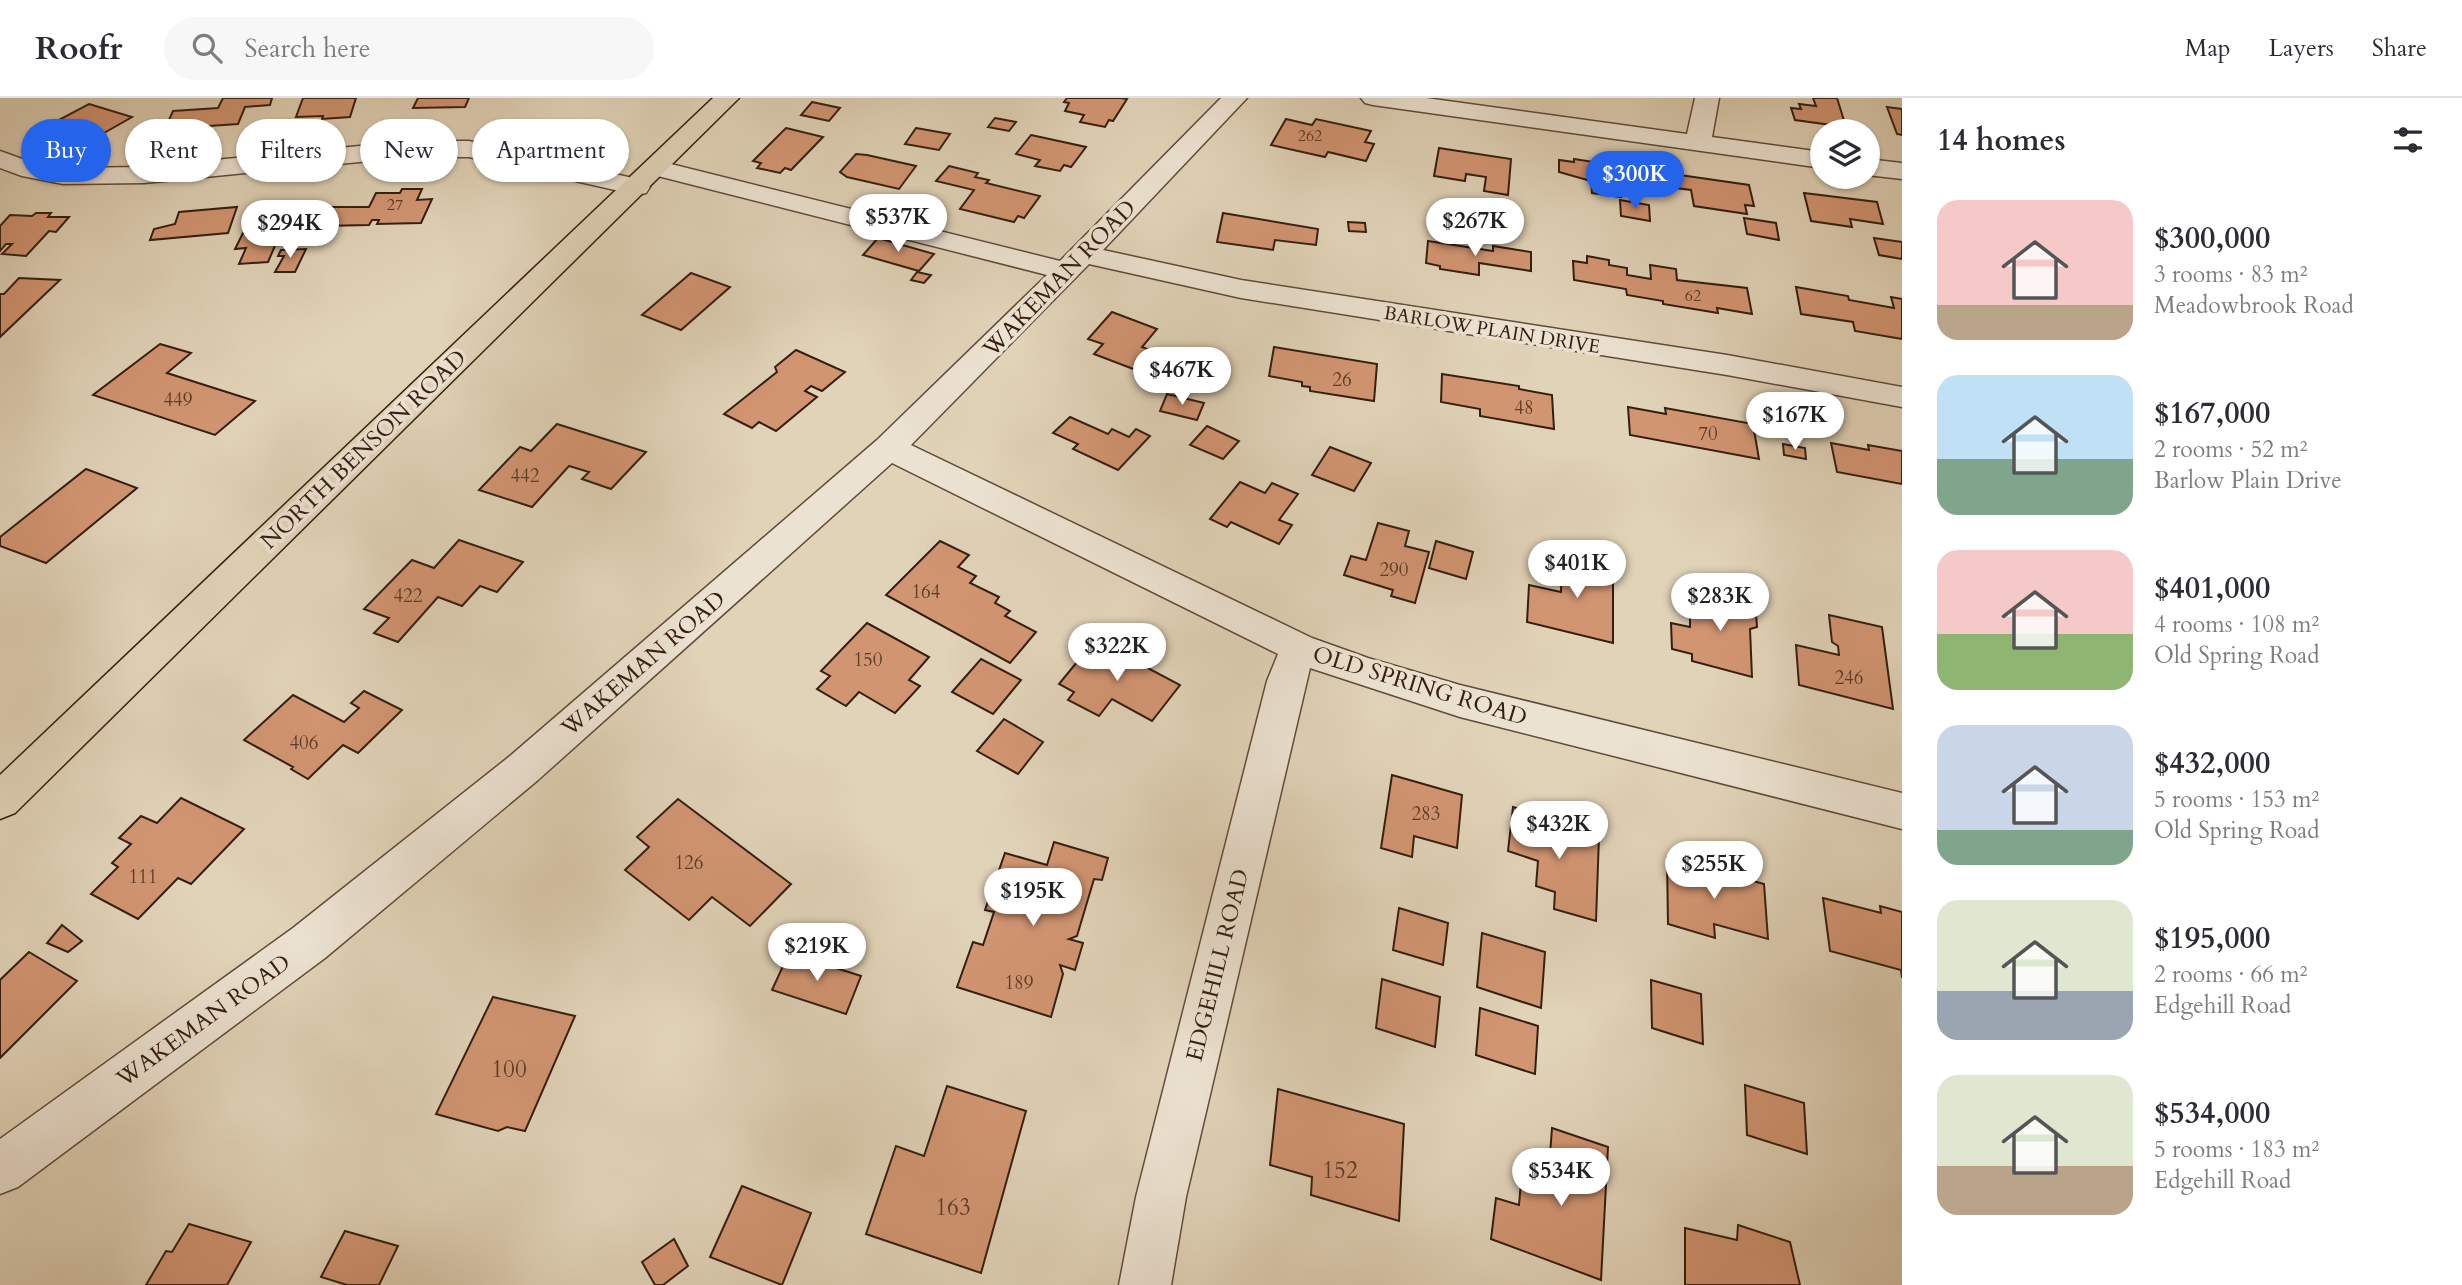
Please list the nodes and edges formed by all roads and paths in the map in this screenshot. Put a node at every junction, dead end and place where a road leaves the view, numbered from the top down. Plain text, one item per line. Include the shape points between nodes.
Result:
1 (727, 98) edge
2 (1235, 98) edge
3 (1373, 98) edge
4 (1707, 98) edge
5 (1698, 143) junction
6 (1810, 158) edge
7 (0, 159) edge
8 (1880, 169) edge
9 (1902, 172) edge
10 (646, 177) junction
11 (1074, 263) junction
12 (1902, 397) edge
13 (889, 448) junction
14 (1299, 648) junction
15 (0, 801) edge
16 (1902, 811) edge
17 (0, 1169) edge
18 (1144, 1285) edge

1 - 10 main road, NORTH BENSON ROAD
2 - 11 street, WAKEMAN ROAD
3 - 5 street
4 - 5 street
5 - 6 street
7 - 10 street, BARLOW PLAIN DRIVE via 31,172 63,176 144,175 411,149 469,149
8 - 9 street
10 - 11 street, BARLOW PLAIN DRIVE
10 - 15 main road, NORTH BENSON ROAD
11 - 12 street, BARLOW PLAIN DRIVE via 1727,365
11 - 13 street, WAKEMAN ROAD
13 - 14 street, OLD SPRING ROAD
13 - 17 street, WAKEMAN ROAD via 524,768 309,943
14 - 16 street, OLD SPRING ROAD via 1460,701
14 - 18 street, EDGEHILL ROAD via 1286,681

